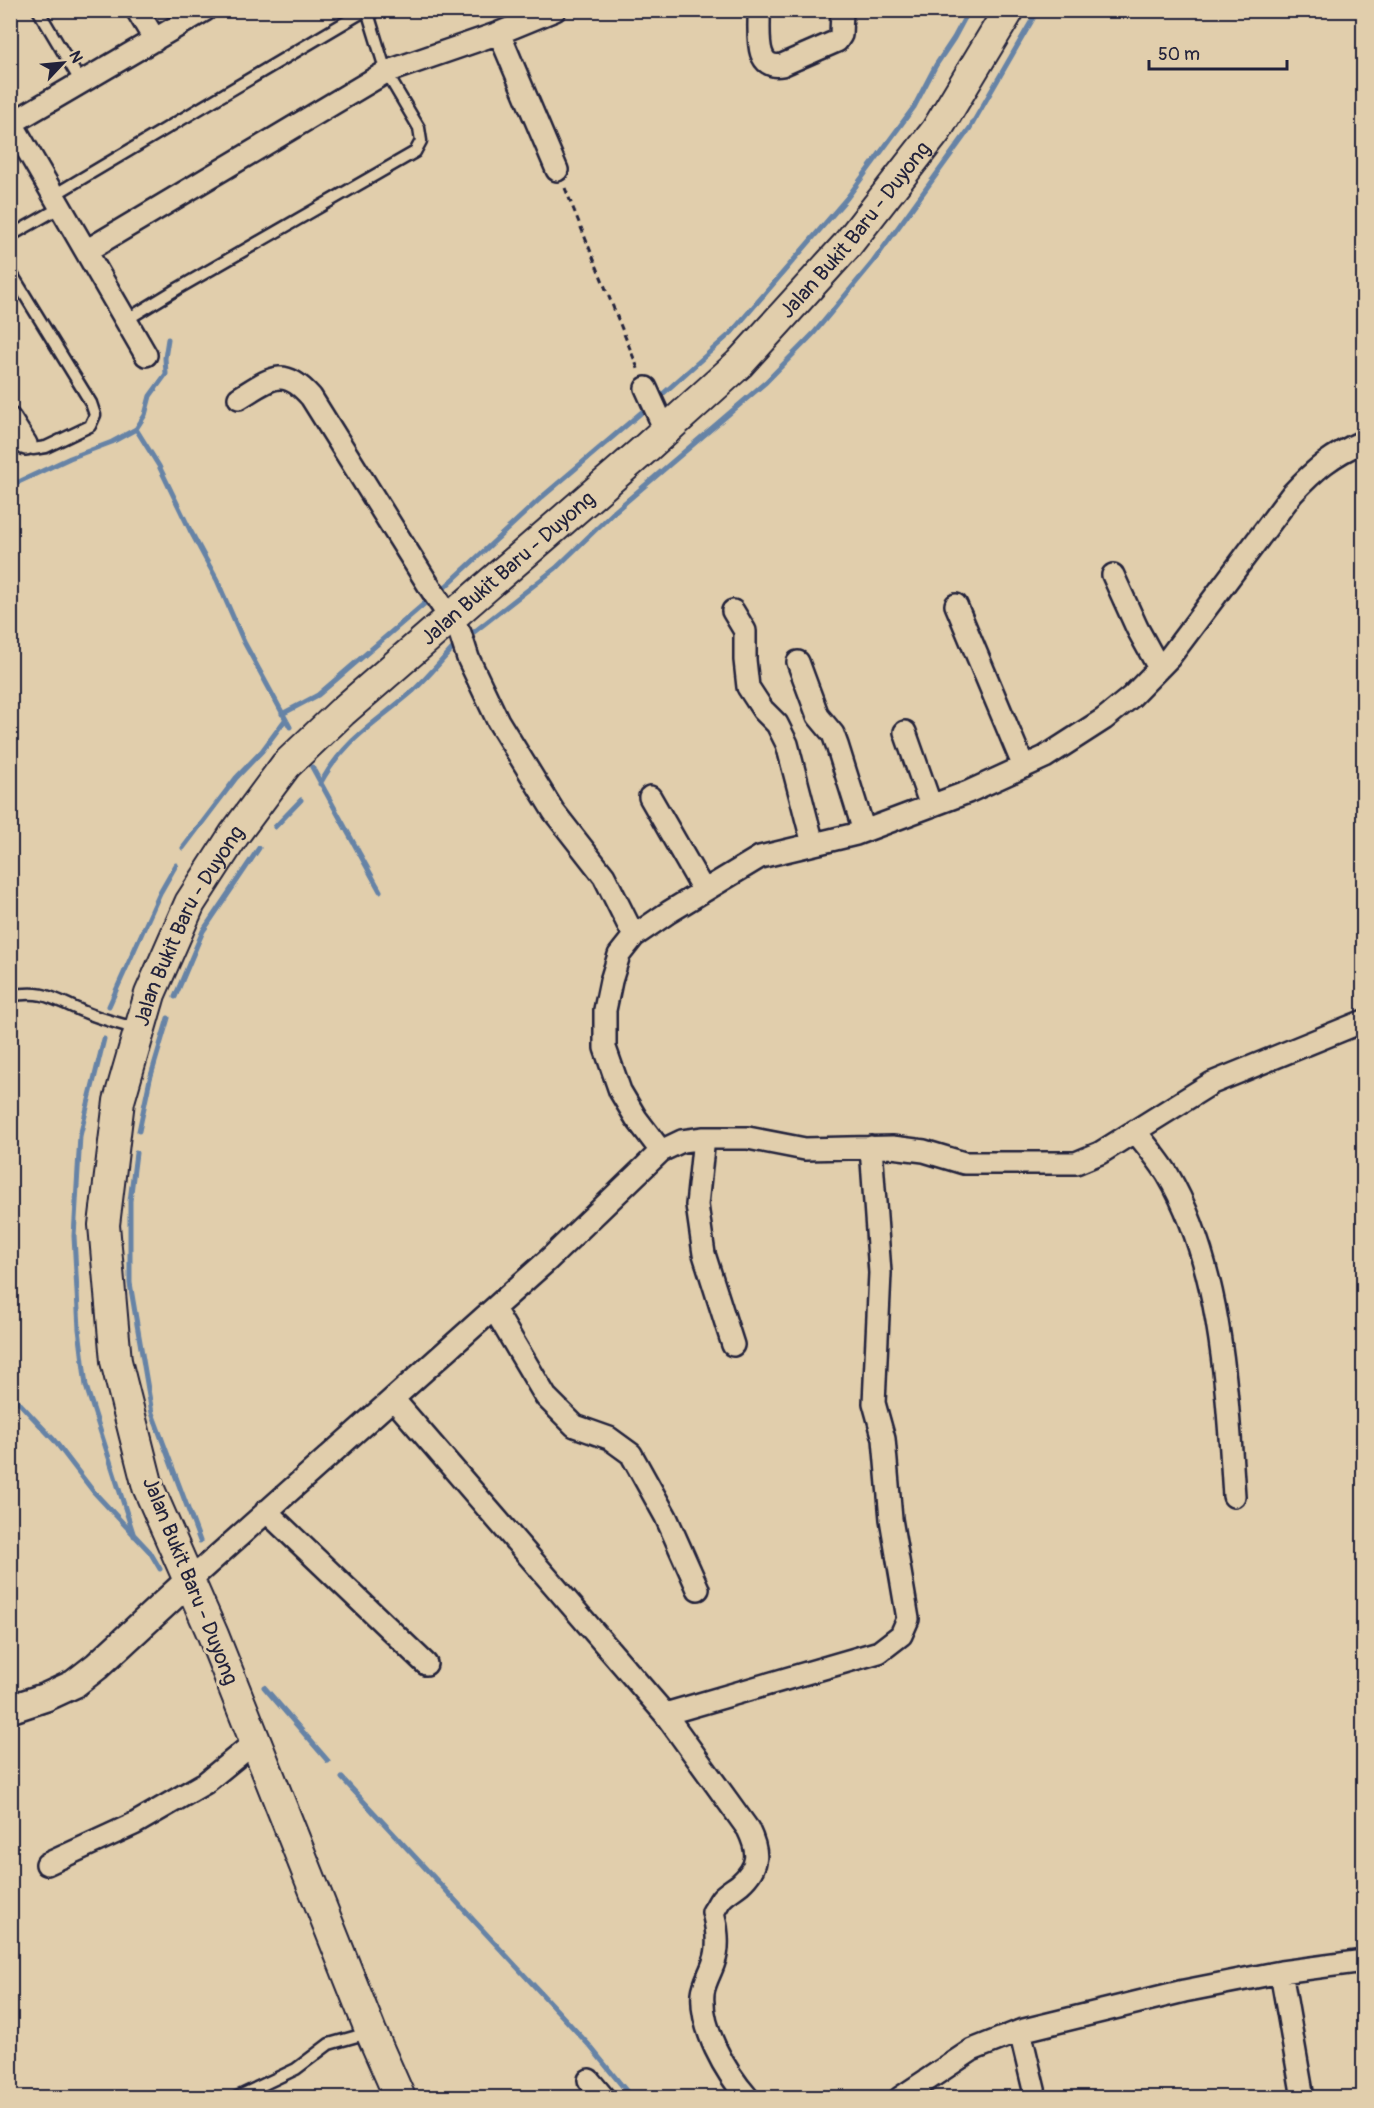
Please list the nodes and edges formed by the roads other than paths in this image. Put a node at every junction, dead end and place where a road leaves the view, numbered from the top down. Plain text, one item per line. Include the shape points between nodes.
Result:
1 (38, 10) edge
2 (137, 10) edge
3 (205, 10) edge
4 (366, 10) edge
5 (555, 10) edge
6 (759, 10) edge
7 (842, 10) edge
8 (1009, 10) edge
9 (499, 33) junction
10 (155, 40) junction
11 (386, 72) junction
12 (82, 84) junction
13 (11, 122) edge
14 (557, 170) road end
15 (57, 201) junction
16 (10, 236) edge
17 (86, 251) junction
18 (10, 271) edge
19 (126, 320) junction
20 (146, 355) dead end
21 (646, 388) road end
22 (239, 398) dead end
23 (10, 419) edge
24 (661, 419) junction
25 (1364, 441) edge
26 (26, 444) joint
27 (1113, 575) dead end
28 (956, 605) dead end
29 (733, 611) dead end
30 (451, 617) junction
31 (798, 662) dead end
32 (1159, 668) junction
33 (905, 732) dead end
34 (1024, 767) junction
35 (650, 797) dead end
36 (931, 806) junction
37 (864, 831) junction
38 (813, 844) junction
39 (704, 891) junction
40 (634, 936) junction
41 (10, 996) edge
42 (1364, 1021) edge
43 (140, 1030) junction
44 (1135, 1131) junction
45 (704, 1138) junction
46 (871, 1147) junction
47 (661, 1151) junction
48 (494, 1308) junction
49 (733, 1345) dead end
50 (394, 1400) junction
51 (1234, 1496) dead end
52 (266, 1511) junction
53 (189, 1581) junction
54 (698, 1590) dead end
55 (426, 1664) dead end
56 (10, 1709) edge
57 (665, 1714) junction
58 (255, 1742) junction
59 (47, 1864) dead end
60 (1364, 1961) edge
61 (1281, 1972) junction
62 (1020, 2031) junction
63 (371, 2032) junction
64 (588, 2080) dead end
65 (236, 2097) edge
66 (400, 2097) edge
67 (604, 2097) edge
68 (748, 2097) edge
69 (900, 2097) edge
70 (1036, 2097) edge
71 (1303, 2097) edge

1 - 12 lane
2 - 10 street
3 - 10 street
4 - 11 lane
4 - 15 lane
5 - 9 street
6 - 7 street via 763,59 774,66 837,41 842,35
8 - 24 main road, Jalan Bukit Baru - Duyong via 936,131 848,245 739,364
9 - 11 street
9 - 14 street
10 - 12 street
11 - 17 street
11 - 19 lane via 419,128 421,141 414,152
12 - 13 street
13 - 15 street
15 - 16 lane
15 - 17 street
17 - 19 street
18 - 26 lane via 95,415 90,426 46,447 33,449
19 - 20 street
21 - 24 street
22 - 30 street via 279,377 302,386
23 - 26 street
24 - 30 main road, Jalan Bukit Baru - Duyong
25 - 32 street via 1314,470 1292,494
27 - 32 street
28 - 34 street
29 - 38 street via 745,631 748,687 777,724 787,744
30 - 40 street via 498,721 554,813 604,876
30 - 43 main road, Jalan Bukit Baru - Duyong via 342,712 279,774 190,903 150,994
31 - 37 street via 818,716 833,734
32 - 34 street via 1104,719
33 - 36 street
34 - 36 street
35 - 39 street
36 - 37 street
37 - 38 street
38 - 39 street via 760,857
39 - 40 street
40 - 47 street via 619,955 611,981 604,1048 620,1091
41 - 43 lane via 44,994 83,1012
42 - 44 street via 1212,1083
43 - 53 main road, Jalan Bukit Baru - Duyong via 119,1101 104,1225 116,1361 148,1487
44 - 46 street via 1076,1163 964,1163 924,1151
44 - 51 street via 1168,1174 1201,1248 1221,1353
45 - 46 street via 748,1138 805,1149
45 - 47 street via 682,1141
45 - 49 street via 697,1205 704,1254
46 - 57 street via 880,1273 874,1403 884,1439 891,1519 908,1619 901,1635 879,1652
47 - 48 street
48 - 50 street
48 - 54 street via 546,1397 575,1426 609,1438 631,1454 666,1517
50 - 52 street
50 - 57 street
52 - 53 street
52 - 55 street
53 - 56 street via 74,1684
53 - 58 main road, Jalan Bukit Baru - Duyong
57 - 68 street via 754,1842 757,1857 753,1869 721,1899 714,1912 715,1960 703,1991 703,2017 734,2082
58 - 59 street via 205,1783 135,1824
58 - 63 main road, Jalan Bukit Baru - Duyong
60 - 61 street
61 - 62 street
61 - 71 street
62 - 69 street via 972,2050
62 - 70 street
63 - 65 lane via 329,2044 296,2069
63 - 66 main road, Jalan Bukit Baru - Duyong
64 - 67 street

